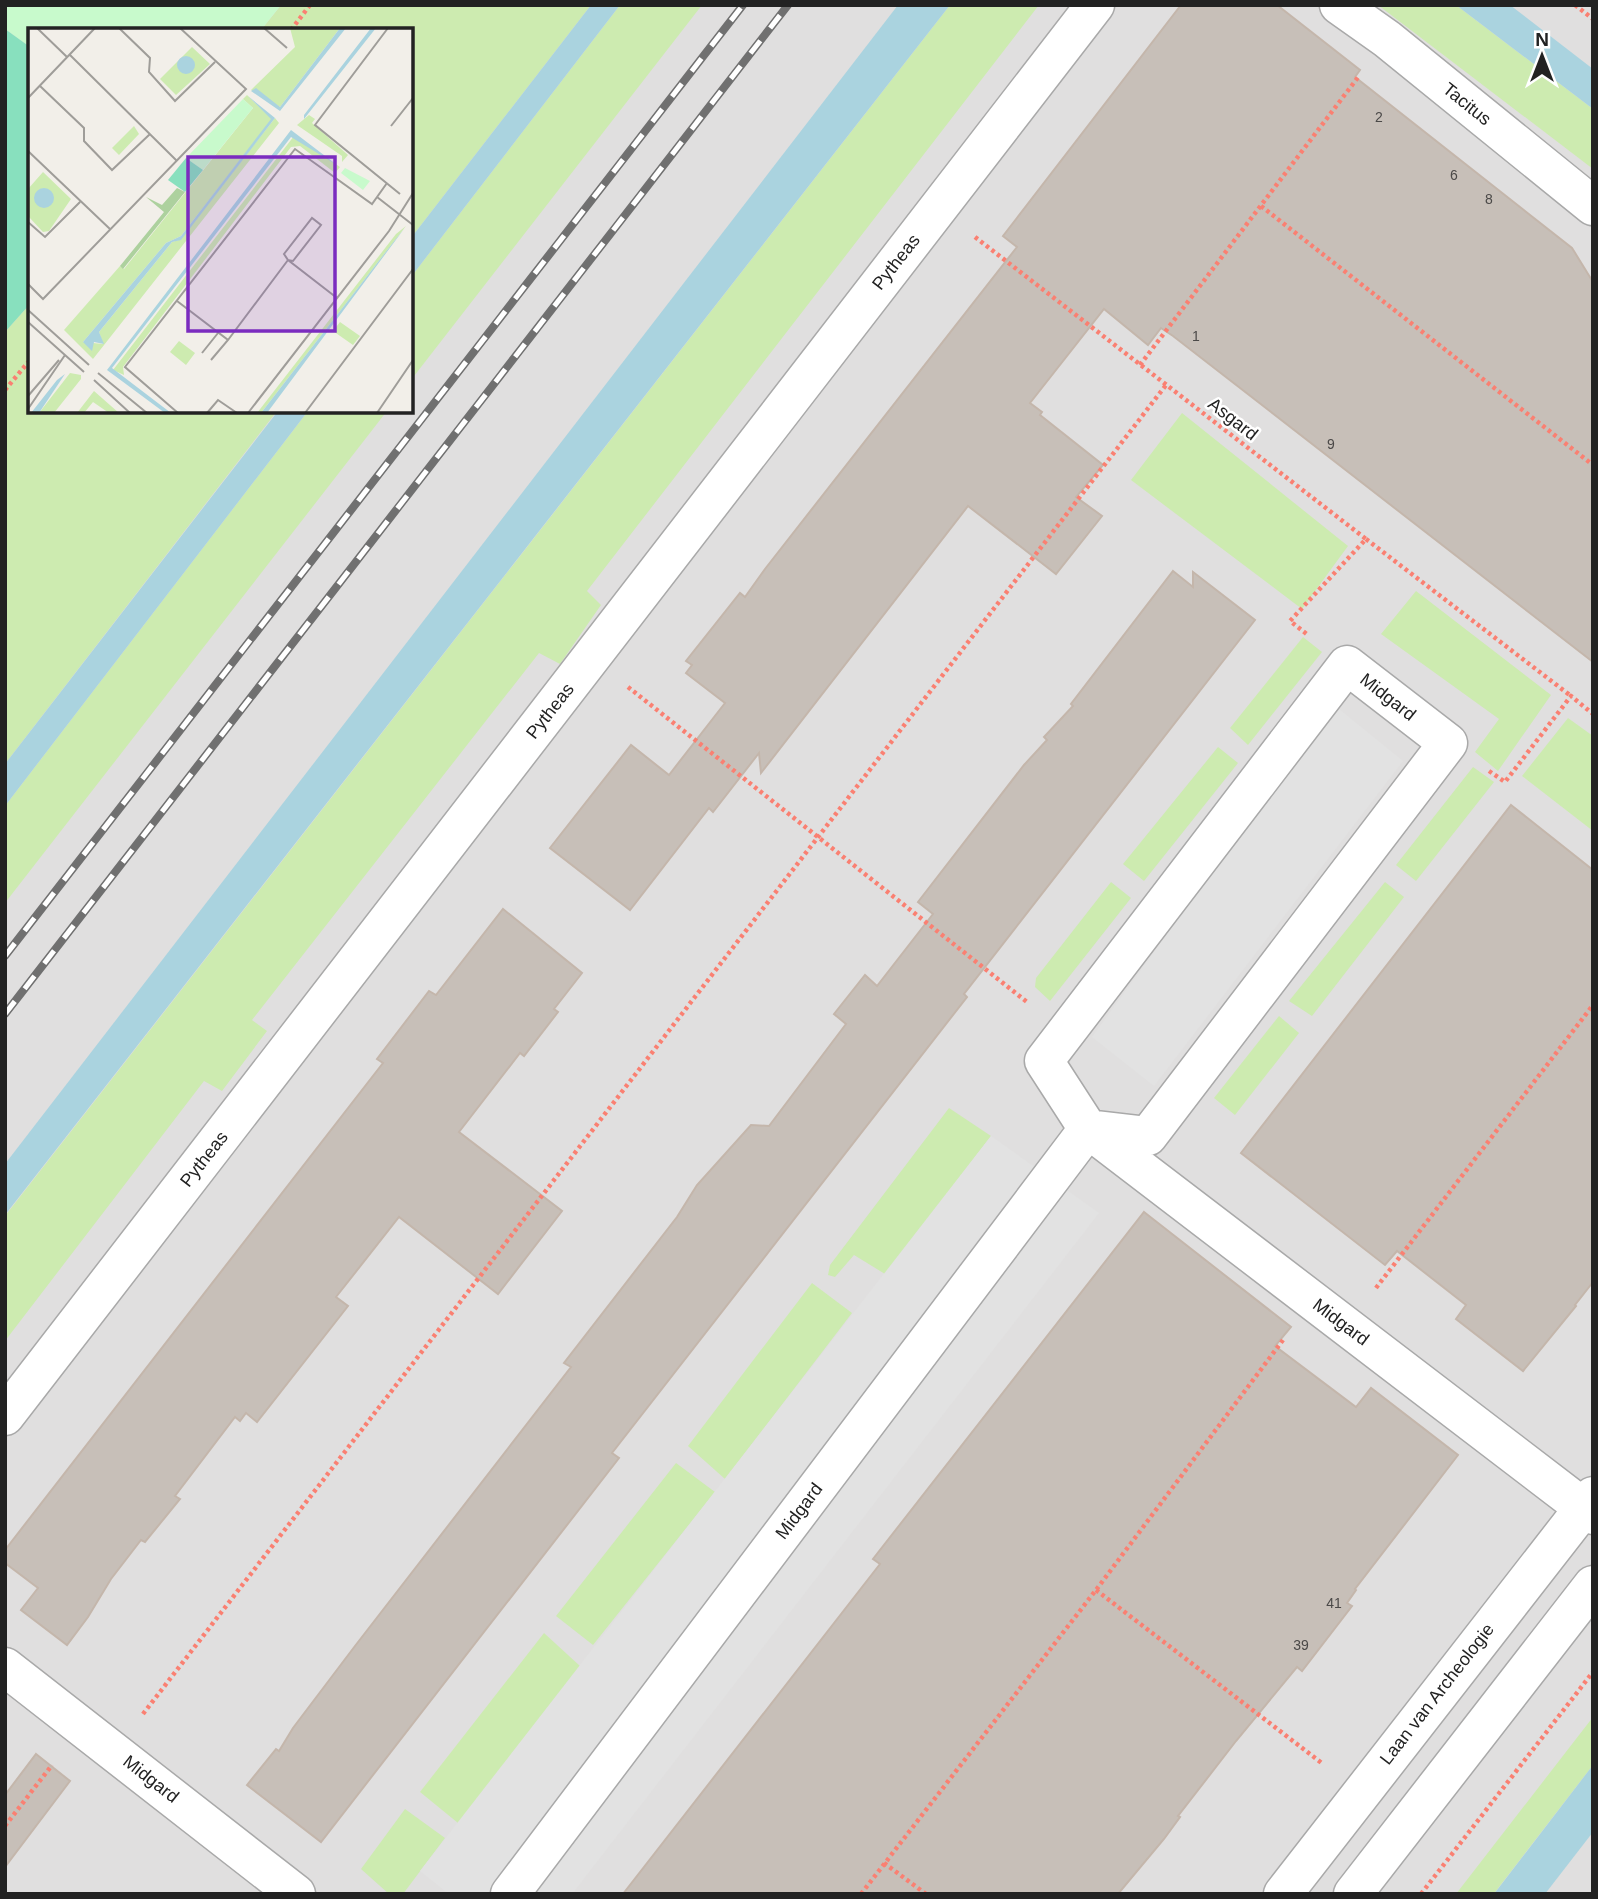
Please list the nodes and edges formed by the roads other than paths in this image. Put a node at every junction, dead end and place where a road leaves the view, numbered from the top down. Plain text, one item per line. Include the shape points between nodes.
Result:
1 (1095, 5) edge
2 (1339, 5) edge
3 (1593, 206) edge
4 (1088, 1129) junction
5 (5, 1416) edge
6 (1590, 1506) edge
7 (1593, 1585) edge
8 (5, 1667) edge
9 (296, 1894) edge
10 (510, 1894) edge
11 (1283, 1894) edge
12 (1353, 1894) edge

1 - 5 street, Pytheas
2 - 3 street, Tacitus
4 - 4 street, Midgard via 1148,1136 1448,743 1347,665 1044,1061
4 - 6 street, Midgard
4 - 10 street, Midgard
6 - 11 street, Laan van Archeologie
7 - 12 street
8 - 9 street, Midgard

